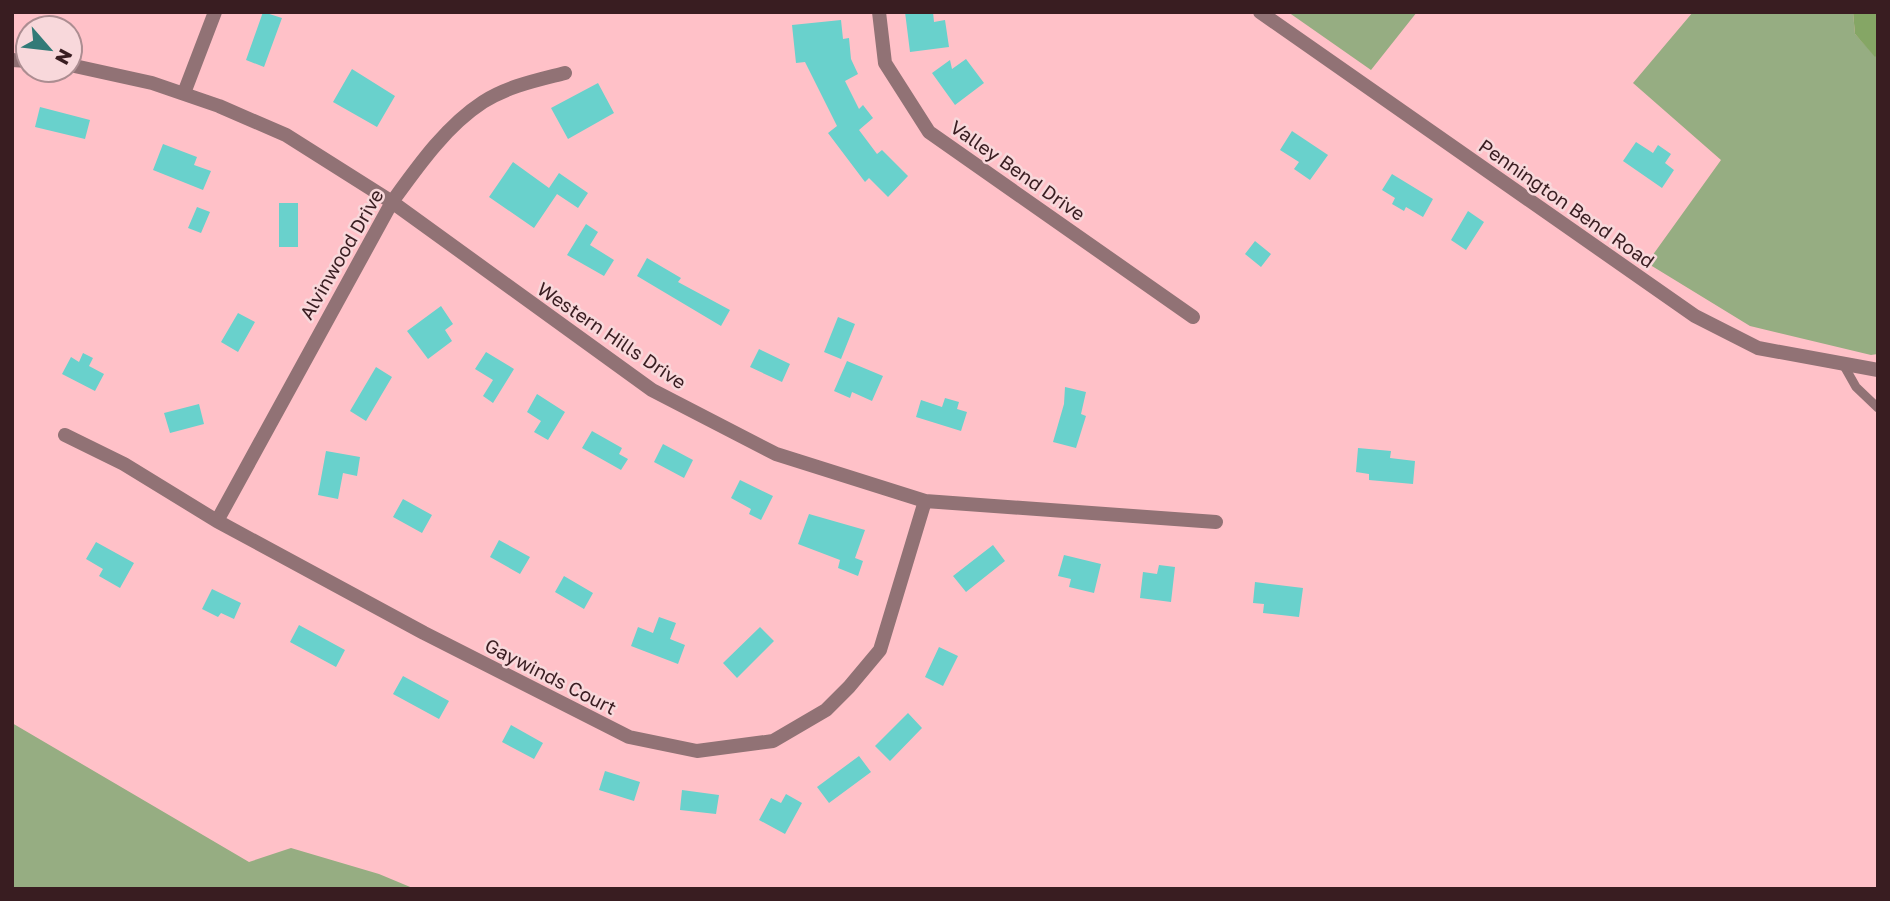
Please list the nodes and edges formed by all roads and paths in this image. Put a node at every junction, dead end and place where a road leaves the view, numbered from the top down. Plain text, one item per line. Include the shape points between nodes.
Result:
1 (215, 12) edge
2 (878, 12) edge
3 (1260, 12) edge
4 (84, 68) edge
5 (565, 73) dead end
6 (184, 93) junction
7 (392, 202) junction
8 (1193, 317) dead end
9 (1843, 362) junction
10 (1878, 370) edge
11 (1878, 408) edge
12 (65, 435) dead end
13 (925, 501) junction
14 (217, 521) junction
15 (1216, 522) dead end

1 - 6 street
2 - 8 street, Valley Bend Drive via 885,63 929,132
3 - 9 street, Pennington Bend Road via 1695,316 1758,348
4 - 6 street, Western Hills Drive
5 - 7 street, Alvinwood Drive via 483,102 450,130
6 - 7 street, Western Hills Drive via 286,135
7 - 13 street, Western Hills Drive via 652,390 776,454
7 - 14 street, Alvinwood Drive
9 - 10 street, Pennington Bend Road
9 - 11 lane via 1856,387
12 - 14 street, Gaywinds Court via 124,464
13 - 14 street, Gaywinds Court via 880,650 849,687 827,710 773,741 697,751 629,737
13 - 15 street, Western Hills Drive

